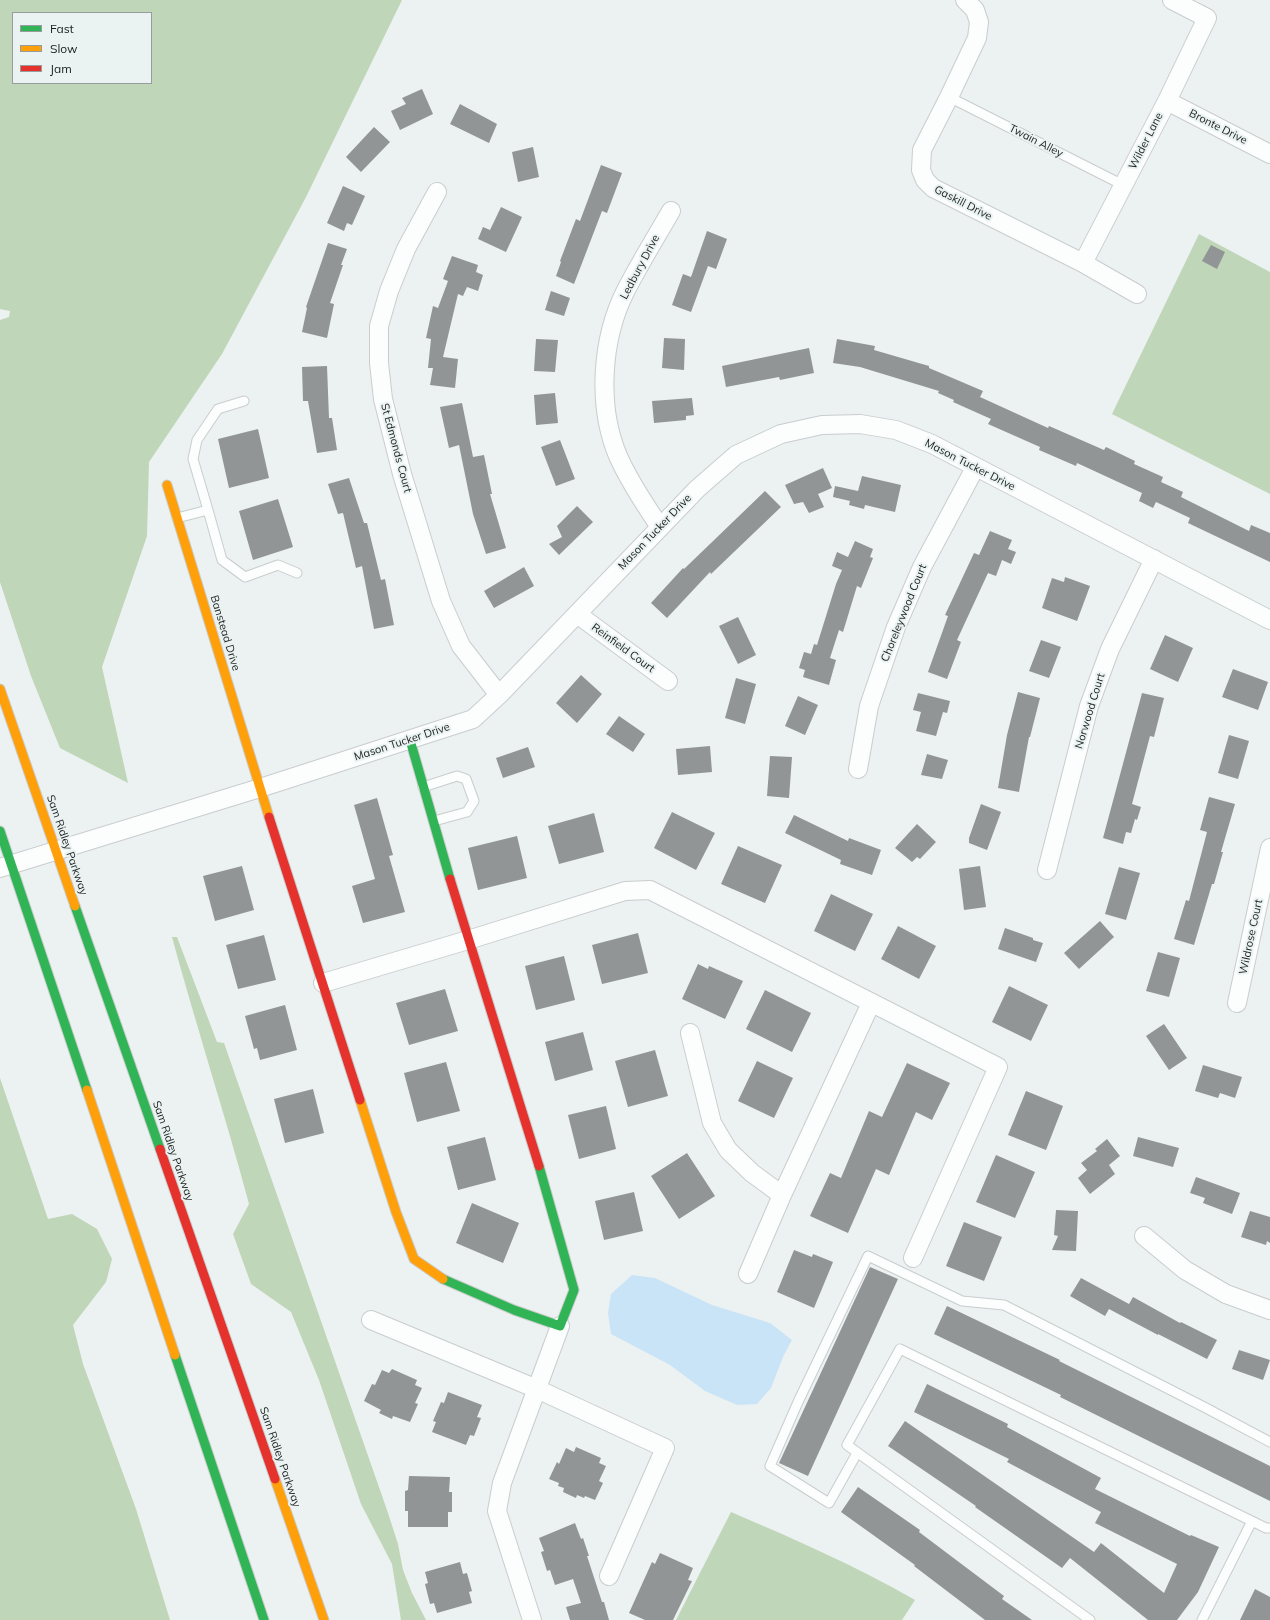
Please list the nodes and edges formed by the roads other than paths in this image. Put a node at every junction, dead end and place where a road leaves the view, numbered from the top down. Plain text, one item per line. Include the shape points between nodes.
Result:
1 (965, 0) edge
2 (1172, 0) edge
3 (949, 97) junction
4 (1167, 101) junction
5 (1270, 154) edge
6 (1123, 185) junction
7 (437, 192) dead end
8 (671, 211) dead end
9 (1083, 263) junction
10 (1137, 294) dead end
11 (244, 401) dead end
12 (975, 468) junction
13 (167, 485) dead end
14 (208, 510) junction
15 (177, 518) junction
16 (660, 527) junction
17 (1154, 559) junction
18 (296, 572) dead end
19 (577, 614) junction
20 (1270, 620) edge
21 (668, 681) dead end
22 (0, 689) edge
23 (499, 695) junction
24 (410, 740) junction
25 (858, 769) dead end
26 (423, 787) junction
27 (260, 788) junction
28 (434, 821) junction
29 (0, 831) edge
30 (1270, 848) edge
31 (56, 850) junction
32 (6, 866) edge
33 (1047, 870) dead end
34 (468, 940) junction
35 (323, 983) junction
36 (871, 1003) junction
37 (1237, 1003) dead end
38 (690, 1033) dead end
39 (782, 1195) junction
40 (1144, 1236) dead end
41 (913, 1258) dead end
42 (748, 1274) dead end
43 (1270, 1310) edge
44 (371, 1320) dead end
45 (560, 1326) junction
46 (537, 1389) junction
47 (1270, 1442) edge
48 (857, 1453) junction
49 (1252, 1521) junction
50 (1270, 1528) edge
51 (609, 1576) dead end
52 (264, 1620) edge
53 (324, 1620) edge
54 (532, 1620) edge
55 (1090, 1620) edge
56 (1202, 1620) edge

1 - 3 street, Gaskill Drive via 975,10 979,22 976,38
2 - 4 street, Wilder Lane via 1207,18
3 - 6 lane, Twain Alley
3 - 9 street, Gaskill Drive via 922,150 921,170 925,180 933,188
4 - 5 street, Bronte Drive
4 - 6 street, Wilder Lane
6 - 9 street, Wilder Lane
7 - 23 street, St Edmonds Court via 406,249 389,291 379,326 382,391 402,474 441,601 461,646
8 - 16 street, Ledbury Drive via 625,291 610,331 604,383 606,415 618,456
9 - 10 street, Gaskill Drive
11 - 14 lane via 218,409 197,440 193,459
12 - 16 street, Mason Tucker Drive via 932,444 896,430 860,424 822,425 781,434 736,455 697,489
12 - 17 street, Mason Tucker Drive
12 - 25 street, Choreleywood Court via 922,566 896,627 870,706
13 - 15 main road, Banstead Drive
14 - 15 lane
14 - 18 lane via 222,560 245,577 278,565
15 - 27 main road, Banstead Drive
16 - 19 street, Mason Tucker Drive
17 - 20 street, Mason Tucker Drive
17 - 33 street, Norwood Court via 1110,649 1088,706
19 - 21 street, Reinfield Court
19 - 23 street, Mason Tucker Drive
22 - 31 main road, Sam Ridley Parkway
23 - 24 street, Mason Tucker Drive via 473,719
24 - 26 main road
24 - 27 street, Mason Tucker Drive
26 - 28 main road
26 - 28 lane via 457,776 466,779 474,801 467,812
27 - 31 street, Mason Tucker Drive
27 - 35 main road, Banstead Drive
28 - 34 main road
29 - 32 main road
30 - 37 street, Wildrose Court
31 - 32 street, Mason Tucker Drive
31 - 53 main road, Sam Ridley Parkway
32 - 52 main road
34 - 35 street
34 - 36 street via 625,891 650,890
34 - 45 main road via 537,1159 574,1290
35 - 45 main road, Banstead Drive via 396,1212 414,1259 440,1278 514,1310
36 - 39 street
36 - 41 street via 998,1067
38 - 39 street via 712,1123 728,1150 752,1173
39 - 42 street
40 - 43 street via 1185,1270 1226,1294
44 - 46 street
45 - 46 street
46 - 51 street via 665,1448
46 - 54 street via 502,1483 497,1511
47 - 48 lane via 1004,1305 962,1301 868,1256 770,1466 828,1503
48 - 49 lane via 847,1445 900,1349
48 - 55 lane
49 - 50 lane
49 - 56 lane

